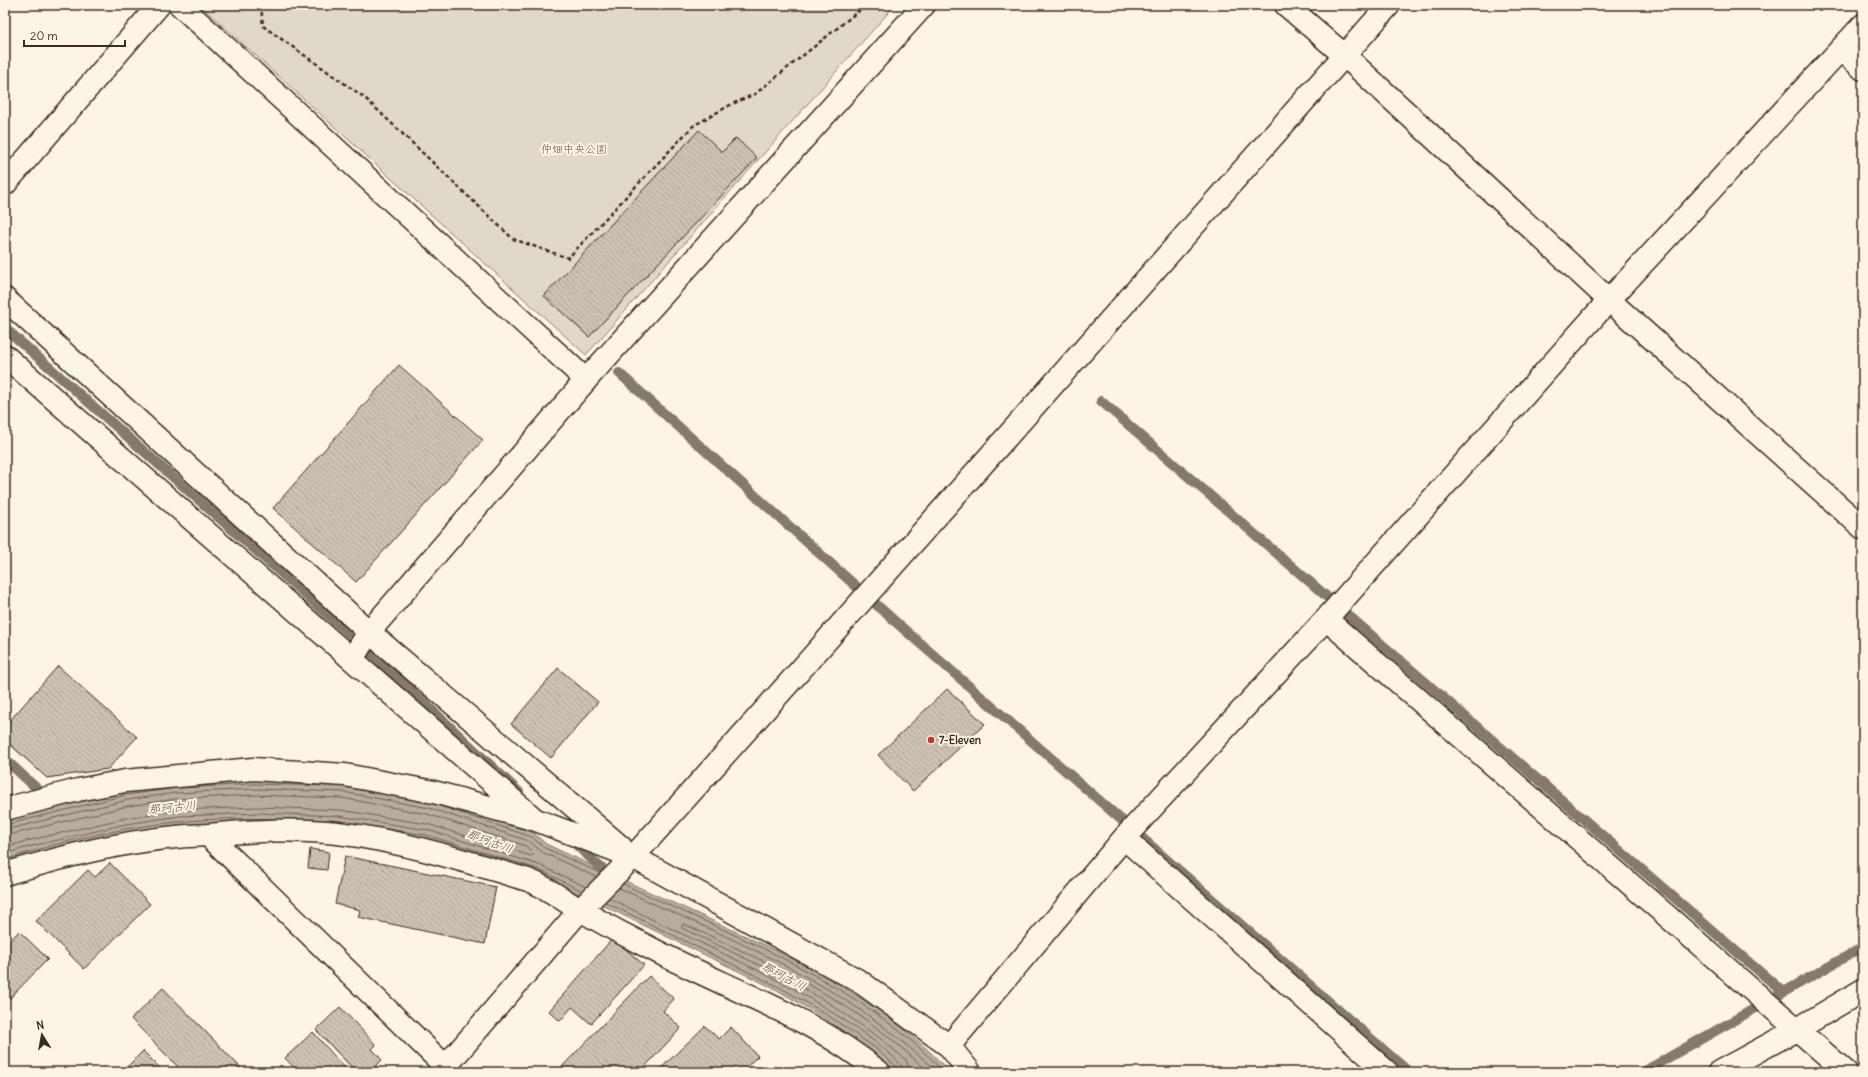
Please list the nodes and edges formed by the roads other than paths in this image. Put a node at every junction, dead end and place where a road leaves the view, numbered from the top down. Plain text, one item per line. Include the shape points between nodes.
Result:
1 (159, 5) edge
2 (180, 5) edge
3 (924, 5) edge
4 (1286, 5) edge
5 (1389, 5) edge
6 (1863, 25) edge
7 (1842, 50) junction
8 (1344, 55) junction
9 (1863, 68) edge
10 (5, 184) edge
11 (5, 299) edge
12 (1609, 300) junction
13 (5, 356) edge
14 (586, 380) junction
15 (1863, 528) edge
16 (1326, 619) junction
17 (369, 632) junction
18 (352, 659) junction
19 (5, 809) edge
20 (536, 820) junction
21 (208, 835) junction
22 (1124, 838) junction
23 (633, 857) junction
24 (5, 874) edge
25 (580, 910) junction
26 (1863, 990) edge
27 (1796, 1030) junction
28 (949, 1046) junction
29 (446, 1070) edge
30 (879, 1072) edge
31 (970, 1072) edge
32 (1388, 1072) edge
33 (1719, 1072) edge
34 (1846, 1072) edge

1 - 10 street
2 - 14 street
3 - 14 street
4 - 8 street
5 - 8 street
6 - 7 street
7 - 9 street
7 - 12 street
8 - 12 street
8 - 23 street
11 - 17 street
12 - 15 street
12 - 16 street
13 - 18 street
14 - 17 street
16 - 22 street
16 - 27 street
17 - 18 street
17 - 23 street
18 - 20 street
19 - 20 street via 125,781 253,769 346,775 434,792
20 - 23 street
21 - 24 street via 178,836 85,852
21 - 25 street via 264,830 338,833 422,849 540,885
21 - 29 street
22 - 28 street
22 - 32 street
23 - 25 street
23 - 28 street via 859,982
25 - 29 street
25 - 30 street via 652,949 805,1022
26 - 27 street
27 - 33 street
27 - 34 street
28 - 31 street

